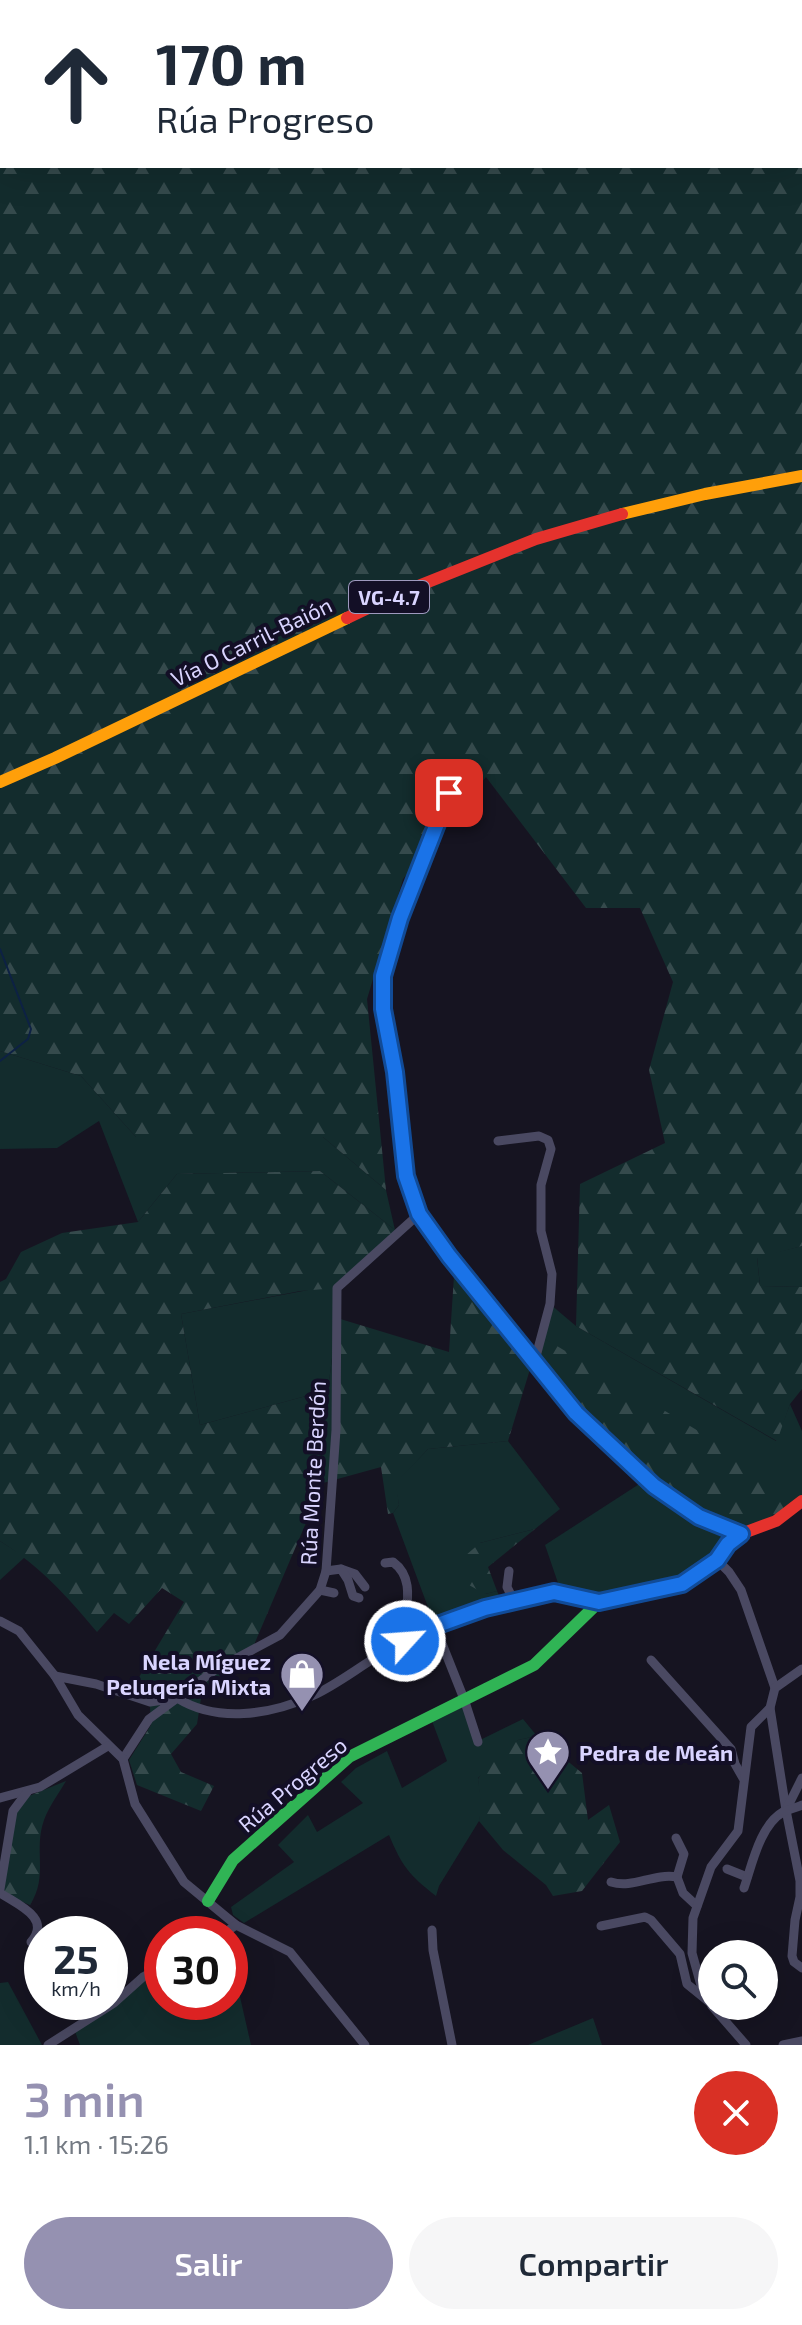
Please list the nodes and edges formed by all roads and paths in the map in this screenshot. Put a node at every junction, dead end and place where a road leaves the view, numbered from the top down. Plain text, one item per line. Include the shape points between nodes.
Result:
1 (802, 476) edge
2 (473, 780) dead end
3 (0, 782) edge
4 (498, 1141) dead end
5 (419, 1214) junction
6 (535, 1360) junction
7 (802, 1501) edge
8 (741, 1534) junction
9 (717, 1560) junction
10 (385, 1563) dead end
11 (341, 1569) junction
12 (326, 1571) junction
13 (509, 1571) dead end
14 (365, 1587) dead end
15 (320, 1590) junction
16 (334, 1593) dead end
17 (359, 1598) dead end
18 (514, 1601) junction
19 (599, 1602) junction
20 (0, 1621) edge
21 (435, 1626) junction
22 (403, 1642) junction
23 (651, 1660) dead end
24 (417, 1661) dead end
25 (802, 1669) edge
26 (55, 1676) junction
27 (775, 1688) junction
28 (177, 1698) junction
29 (464, 1699) junction
30 (770, 1708) junction
31 (478, 1742) dead end
32 (108, 1746) junction
33 (123, 1759) junction
34 (743, 1778) junction
35 (802, 1778) edge
36 (28, 1791) junction
37 (0, 1798) edge
38 (802, 1805) edge
39 (786, 1810) junction
40 (676, 1838) dead end
41 (727, 1869) dead end
42 (677, 1877) junction
43 (611, 1882) dead end
44 (0, 1891) edge
45 (208, 1901) junction
46 (697, 1906) junction
47 (35, 1916) edge
48 (226, 1916) edge
49 (601, 1926) dead end
50 (432, 1930) dead end
51 (248, 1931) edge
52 (692, 1953) junction
53 (683, 1962) junction
54 (802, 1968) edge
55 (698, 1975) edge
56 (144, 1976) edge
57 (698, 1993) edge
58 (725, 2020) edge
59 (802, 2041) edge
60 (48, 2045) edge
61 (365, 2045) edge
62 (452, 2045) edge
63 (746, 2045) edge
64 (783, 2045) edge

1 - 3 main road, Vía O Carril-Baión / VG-4.7 via 647,507 536,539 393,596
2 - 5 main road via 449,793 383,976 406,1176
4 - 6 street via 539,1136 551,1149 541,1185 541,1231 552,1274 550,1304
5 - 6 main road
5 - 12 street, Rúa Monte Berdón via 337,1288 336,1430
6 - 8 main road via 576,1413 654,1486 699,1517
7 - 8 main road via 776,1521
8 - 9 main road
9 - 19 main road via 682,1584
9 - 27 street via 741,1590
10 - 22 street via 401,1569 409,1600
11 - 12 street
11 - 14 street via 355,1574
11 - 17 street via 353,1596
12 - 15 street, Rúa Monte Berdón
13 - 18 street via 507,1587
15 - 16 street
15 - 28 street, Rúa Monte Berdón via 280,1635 215,1670
18 - 19 street via 554,1592
18 - 21 street
19 - 29 main road, Rúa Progreso via 534,1665
20 - 26 street via 19,1631
21 - 22 street
21 - 29 street
22 - 24 street via 411,1664
22 - 28 street via 313,1696 264,1711 209,1713
23 - 34 street via 731,1749
25 - 27 street
26 - 28 street via 150,1702
26 - 32 street via 78,1715
27 - 30 street
28 - 33 street, Rúa Monte Berdón via 149,1719
29 - 31 street
29 - 45 main road, Rúa Progreso via 349,1757 233,1860
30 - 34 street via 751,1727
30 - 39 street
32 - 33 street
32 - 36 street
33 - 45 street via 135,1804 184,1882
34 - 46 street via 738,1831 711,1867
35 - 39 street
36 - 37 street
36 - 44 street via 13,1811
38 - 39 street
39 - 41 street via 759,1843 746,1882
39 - 54 street via 800,1881 792,1956
40 - 42 street via 684,1854
42 - 43 street
42 - 46 street via 683,1893
44 - 47 street
45 - 48 street
46 - 52 street
49 - 53 street via 645,1917 657,1925
50 - 62 street
51 - 61 street via 290,1952
52 - 53 street
52 - 55 street
53 - 57 street via 687,1984
56 - 60 street via 114,2003
58 - 63 street
59 - 64 street

